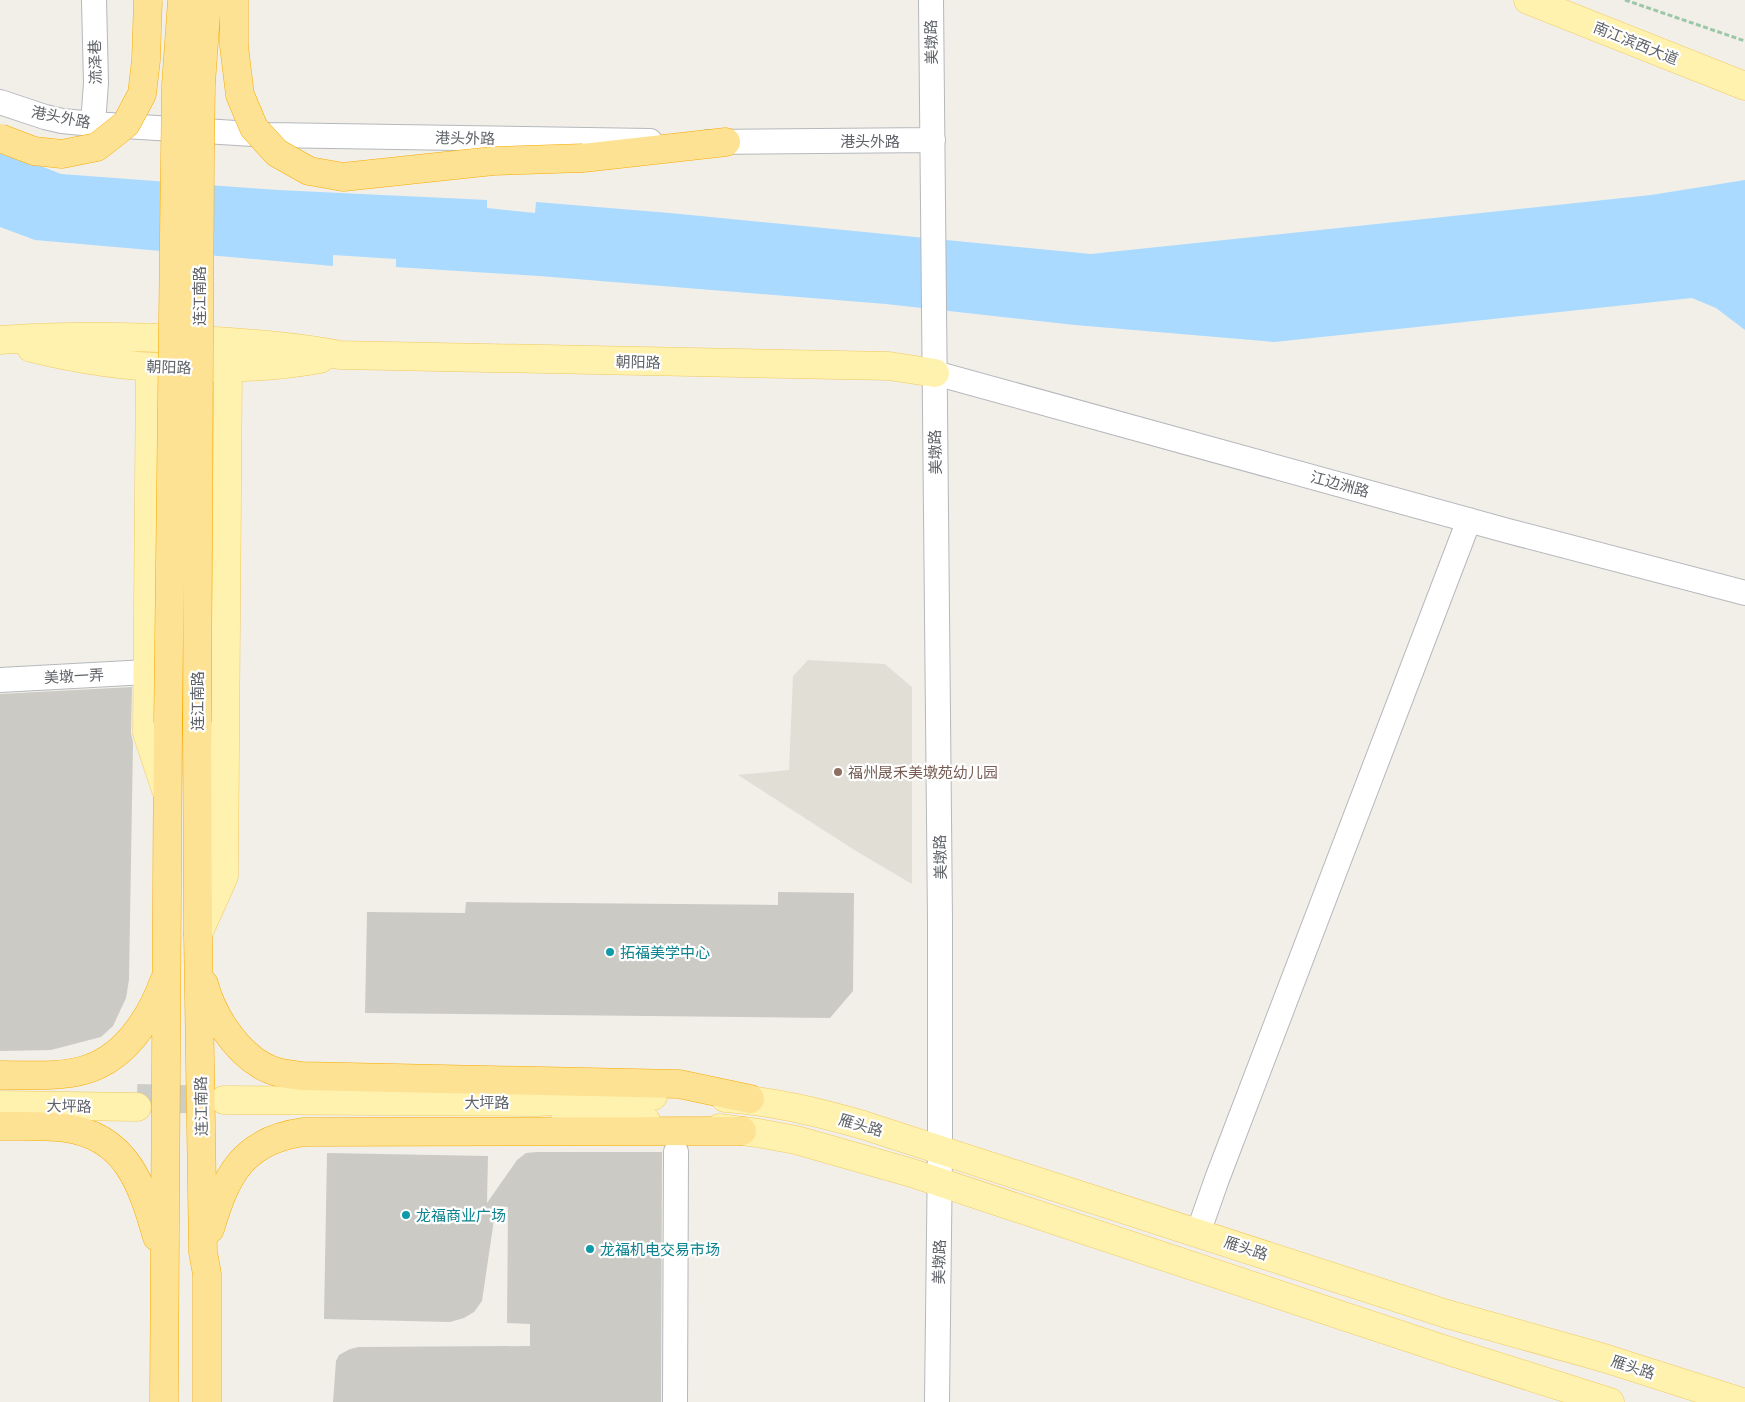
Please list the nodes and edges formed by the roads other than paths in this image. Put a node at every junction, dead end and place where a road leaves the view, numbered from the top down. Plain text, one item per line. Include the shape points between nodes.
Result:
1 (94, 0) edge
2 (148, 0) edge
3 (182, 0) edge
4 (207, 0) edge
5 (234, 0) edge
6 (931, 0) edge
7 (1528, 0) edge
8 (1578, 0) edge
9 (1745, 66) edge
10 (1745, 86) edge
11 (0, 102) edge
12 (93, 124) junction
13 (0, 138) edge
14 (933, 140) junction
15 (726, 142) junction
16 (0, 340) edge
17 (340, 354) junction
18 (150, 367) junction
19 (228, 368) junction
20 (935, 373) junction
21 (150, 430) junction
22 (227, 430) junction
23 (1469, 520) junction
24 (1745, 592) edge
25 (147, 672) junction
26 (0, 680) edge
27 (168, 794) junction
28 (198, 934) junction
29 (199, 965) junction
30 (167, 970) junction
31 (0, 1074) edge
32 (0, 1096) edge
33 (750, 1099) junction
34 (0, 1105) edge
35 (0, 1126) edge
36 (742, 1130) junction
37 (940, 1150) junction
38 (676, 1152) dead end
39 (940, 1182) junction
40 (1198, 1233) junction
41 (203, 1252) junction
42 (165, 1264) junction
43 (164, 1402) edge
44 (207, 1402) edge
45 (675, 1402) edge
46 (937, 1402) edge
47 (1610, 1402) edge
48 (1742, 1402) edge

1 - 12 street, 流泽巷 via 96,83
2 - 13 highway, bridge via 142,94 126,124 97,147 62,154 34,151
3 - 27 highway, 连江南路, bridge via 175,148
4 - 28 highway, 连江南路, bridge via 200,156
5 - 15 highway, bridge via 234,46 240,95 254,128 276,153 309,171 343,177 493,161 583,158
6 - 14 street, 美墩路
7 - 10 main road, 南江滨西大道
8 - 9 main road, 南江滨西大道
11 - 12 street, 港头外路 via 45,117
12 - 15 street, 港头外路 via 268,134
14 - 15 street, 港头外路
14 - 20 street, 美墩路
16 - 17 main road, 朝阳路 via 124,336 280,345
16 - 18 main road, 朝阳路 via 93,361
17 - 19 main road, 朝阳路 via 285,365
17 - 20 main road, 朝阳路 via 889,366
18 - 19 main road, 朝阳路
18 - 21 main road
19 - 22 main road
20 - 23 street, 江边洲路
20 - 37 street, 美墩路
21 - 22 main road via 153,422 160,418 218,418
21 - 25 main road
22 - 28 main road via 224,876
23 - 24 street, 江边洲路
23 - 40 street
25 - 26 street, 美墩一弄
25 - 27 main road via 147,733
27 - 30 highway, 连江南路
28 - 29 highway, 连江南路
29 - 33 highway via 206,992 223,1026 244,1052 280,1074 679,1084
29 - 41 highway, 连江南路
30 - 31 highway via 160,992 142,1025 107,1061 70,1073
30 - 42 highway, 连江南路
32 - 34 main road, 大坪路 via 137,1102
33 - 36 main road, 大坪路 via 628,1096 537,1102 224,1104 537,1111
33 - 37 main road, 雁头路 via 836,1117
35 - 42 highway via 67,1128 89,1134 114,1150 132,1169 142,1189
36 - 39 main road via 814,1144
36 - 41 highway via 304,1132 282,1136 262,1145 231,1175 219,1197
37 - 39 street, 美墩路
37 - 40 main road, 雁头路
38 - 45 street
39 - 46 street, 美墩路
39 - 47 main road
40 - 48 main road, 雁头路 via 1447,1314 1604,1358
41 - 44 highway, 连江南路 via 207,1274
42 - 43 highway, 连江南路

